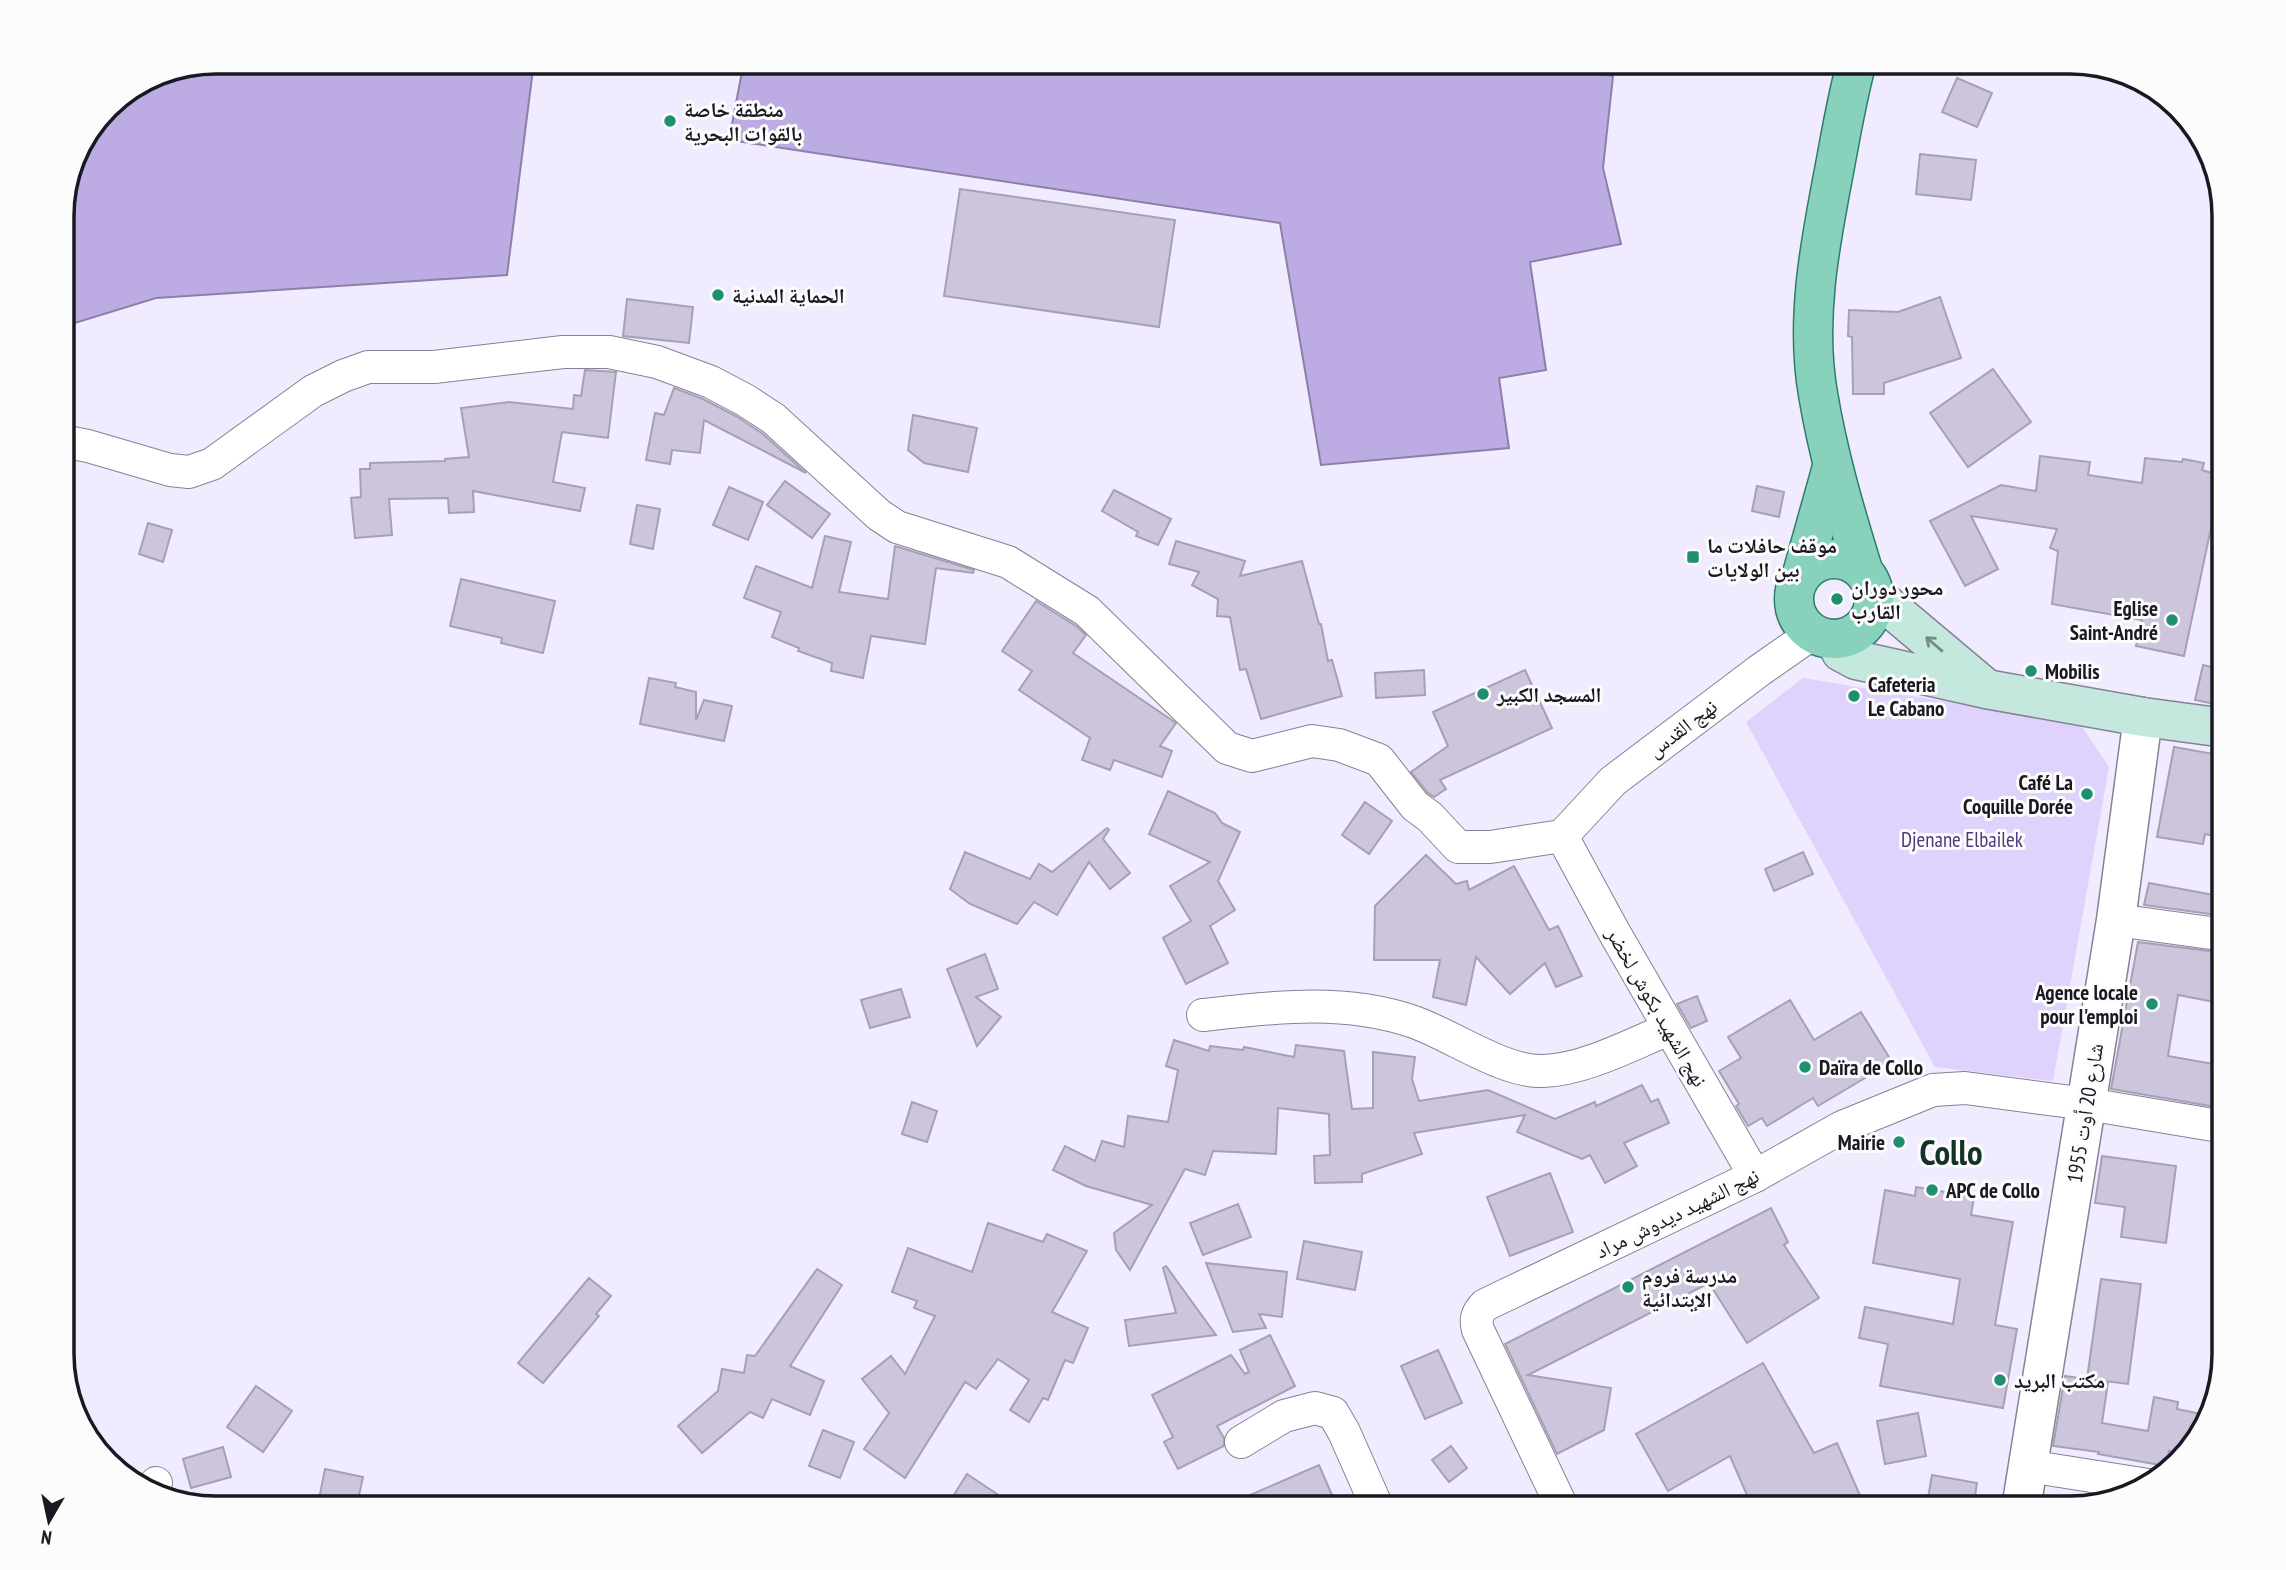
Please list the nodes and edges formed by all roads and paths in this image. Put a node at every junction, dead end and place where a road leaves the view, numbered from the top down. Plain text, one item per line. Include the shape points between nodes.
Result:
1 (1854, 74) edge
2 (74, 443) edge
3 (1832, 467) junction
4 (1802, 574) junction
5 (1869, 582) junction
6 (1824, 636) junction
7 (1986, 689) junction
8 (2143, 717) junction
9 (2212, 726) edge
10 (1562, 836) junction
11 (2116, 920) junction
12 (2212, 933) edge
13 (1203, 1015) dead end
14 (1669, 1029) junction
15 (2087, 1104) junction
16 (2212, 1125) edge
17 (1755, 1176) junction
18 (1241, 1442) dead end
19 (2028, 1466) junction
20 (2132, 1482) edge
21 (1372, 1496) edge
22 (1557, 1496) edge
23 (2023, 1496) edge

1 - 3 main road via 1824,225 1813,330 1818,394
2 - 10 street via 189,472 212,464 313,391 368,368 434,367 562,352 609,352 657,362 711,382 774,419 897,527 1008,562 1087,611 1227,748 1252,756 1312,741 1339,745 1379,761 1415,806 1458,847
3 - 4 main road
3 - 5 main road
4 - 5 main road via 1825,559 1838,558 1852,562
4 - 6 main road via 1796,586 1796,613 1803,624
5 - 6 main road via 1874,608 1860,630 1848,637
7 -> 5 main road
6 - 7 main road via 1856,660
6 - 10 street, نهج القدس via 1760,670 1613,781
7 - 8 main road
8 - 9 main road
8 - 11 street, شارع 20 أوت 1955
10 - 14 street, نهج الشهيد بكوش لخضر
11 - 12 street
11 - 15 street, شارع 20 أوت 1955
13 - 14 street via 1325,1005 1371,1010 1416,1023 1488,1057 1543,1072 1597,1058
14 - 17 street, نهج الشهيد بكوش لخضر
15 - 16 street, نهج الشهيد ديدوش مراد
15 - 17 street, نهج الشهيد ديدوش مراد via 1965,1088 1933,1090 1842,1127
15 - 19 street, شارع 20 أوت 1955
17 - 22 street, نهج الشهيد ديدوش مراد via 1478,1312 1478,1329
18 - 21 street via 1284,1416 1315,1408 1333,1413
19 - 20 street
19 - 23 street, شارع 20 أوت 1955

